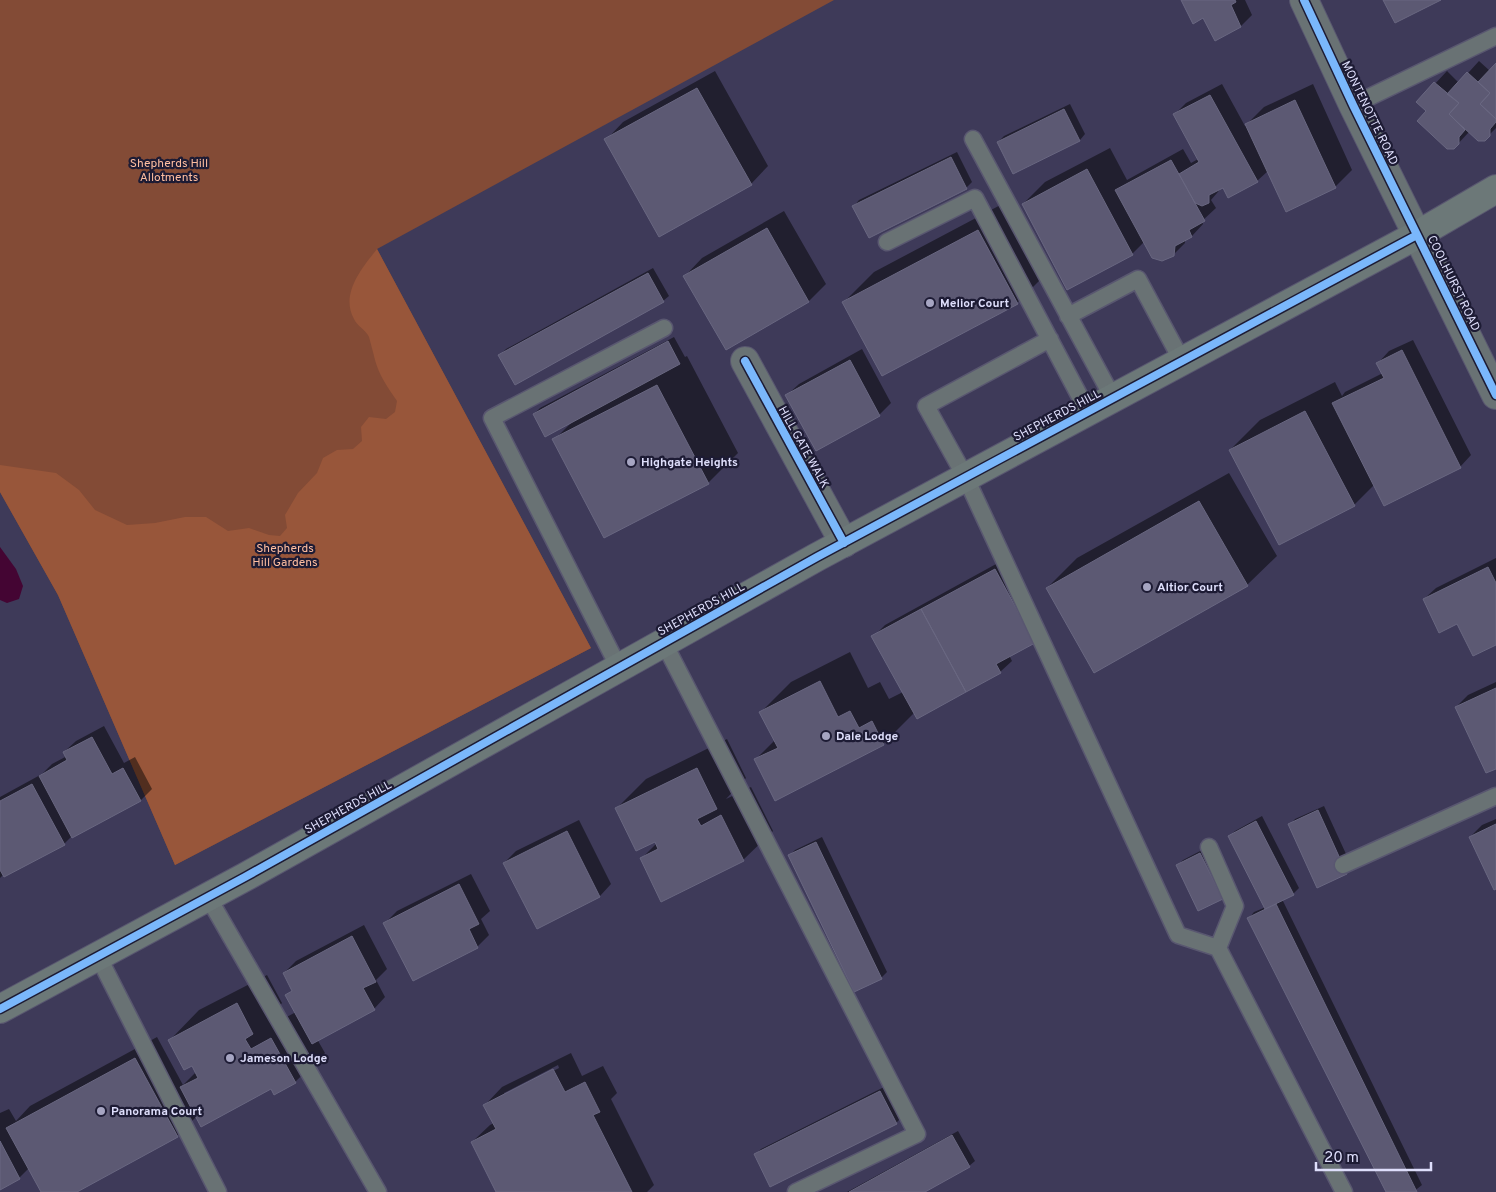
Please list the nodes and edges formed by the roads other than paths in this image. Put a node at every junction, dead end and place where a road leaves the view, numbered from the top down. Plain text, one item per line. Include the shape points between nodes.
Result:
1 (1304, 0) edge
2 (1496, 36) edge
3 (1353, 105) junction
4 (973, 139) dead end
5 (1496, 189) edge
6 (1418, 235) junction
7 (887, 242) dead end
8 (1068, 316) junction
9 (664, 328) dead end
10 (1050, 339) junction
11 (745, 361) dead end
12 (1182, 361) junction
13 (1496, 395) edge
14 (1113, 398) junction
15 (1088, 412) junction
16 (966, 478) junction
17 (844, 543) junction
18 (664, 643) junction
19 (619, 668) junction
20 (1496, 796) edge
21 (1209, 847) dead end
22 (1343, 865) dead end
23 (208, 897) junction
24 (1218, 948) junction
25 (98, 956) junction
26 (0, 1009) edge
27 (218, 1192) edge
28 (378, 1192) edge
29 (796, 1192) edge
30 (1344, 1192) edge

1 - 3 street, MONTENOTTE ROAD
2 - 3 lane
3 - 6 street, MONTENOTTE ROAD
4 - 8 lane
5 - 6 street, SHEPHERDS HILL
6 - 12 street, SHEPHERDS HILL
6 - 13 street, COOLHURST ROAD
7 - 10 lane via 975,198
8 - 12 lane via 1138,279
8 - 14 lane
9 - 19 lane via 492,418
10 - 15 lane
10 - 16 lane via 926,406
11 - 17 street, HILL GATE WALK
12 - 14 street, SHEPHERDS HILL
14 - 15 street, SHEPHERDS HILL
15 - 16 street, SHEPHERDS HILL
16 - 17 street, SHEPHERDS HILL
16 - 24 lane via 1178,935
17 - 18 street, SHEPHERDS HILL
18 - 19 street, SHEPHERDS HILL
18 - 29 lane via 917,1134
19 - 23 street, SHEPHERDS HILL
20 - 22 lane
21 - 24 lane via 1234,906
23 - 25 street, SHEPHERDS HILL
23 - 28 lane
24 - 30 lane
25 - 26 street, SHEPHERDS HILL
25 - 27 lane

